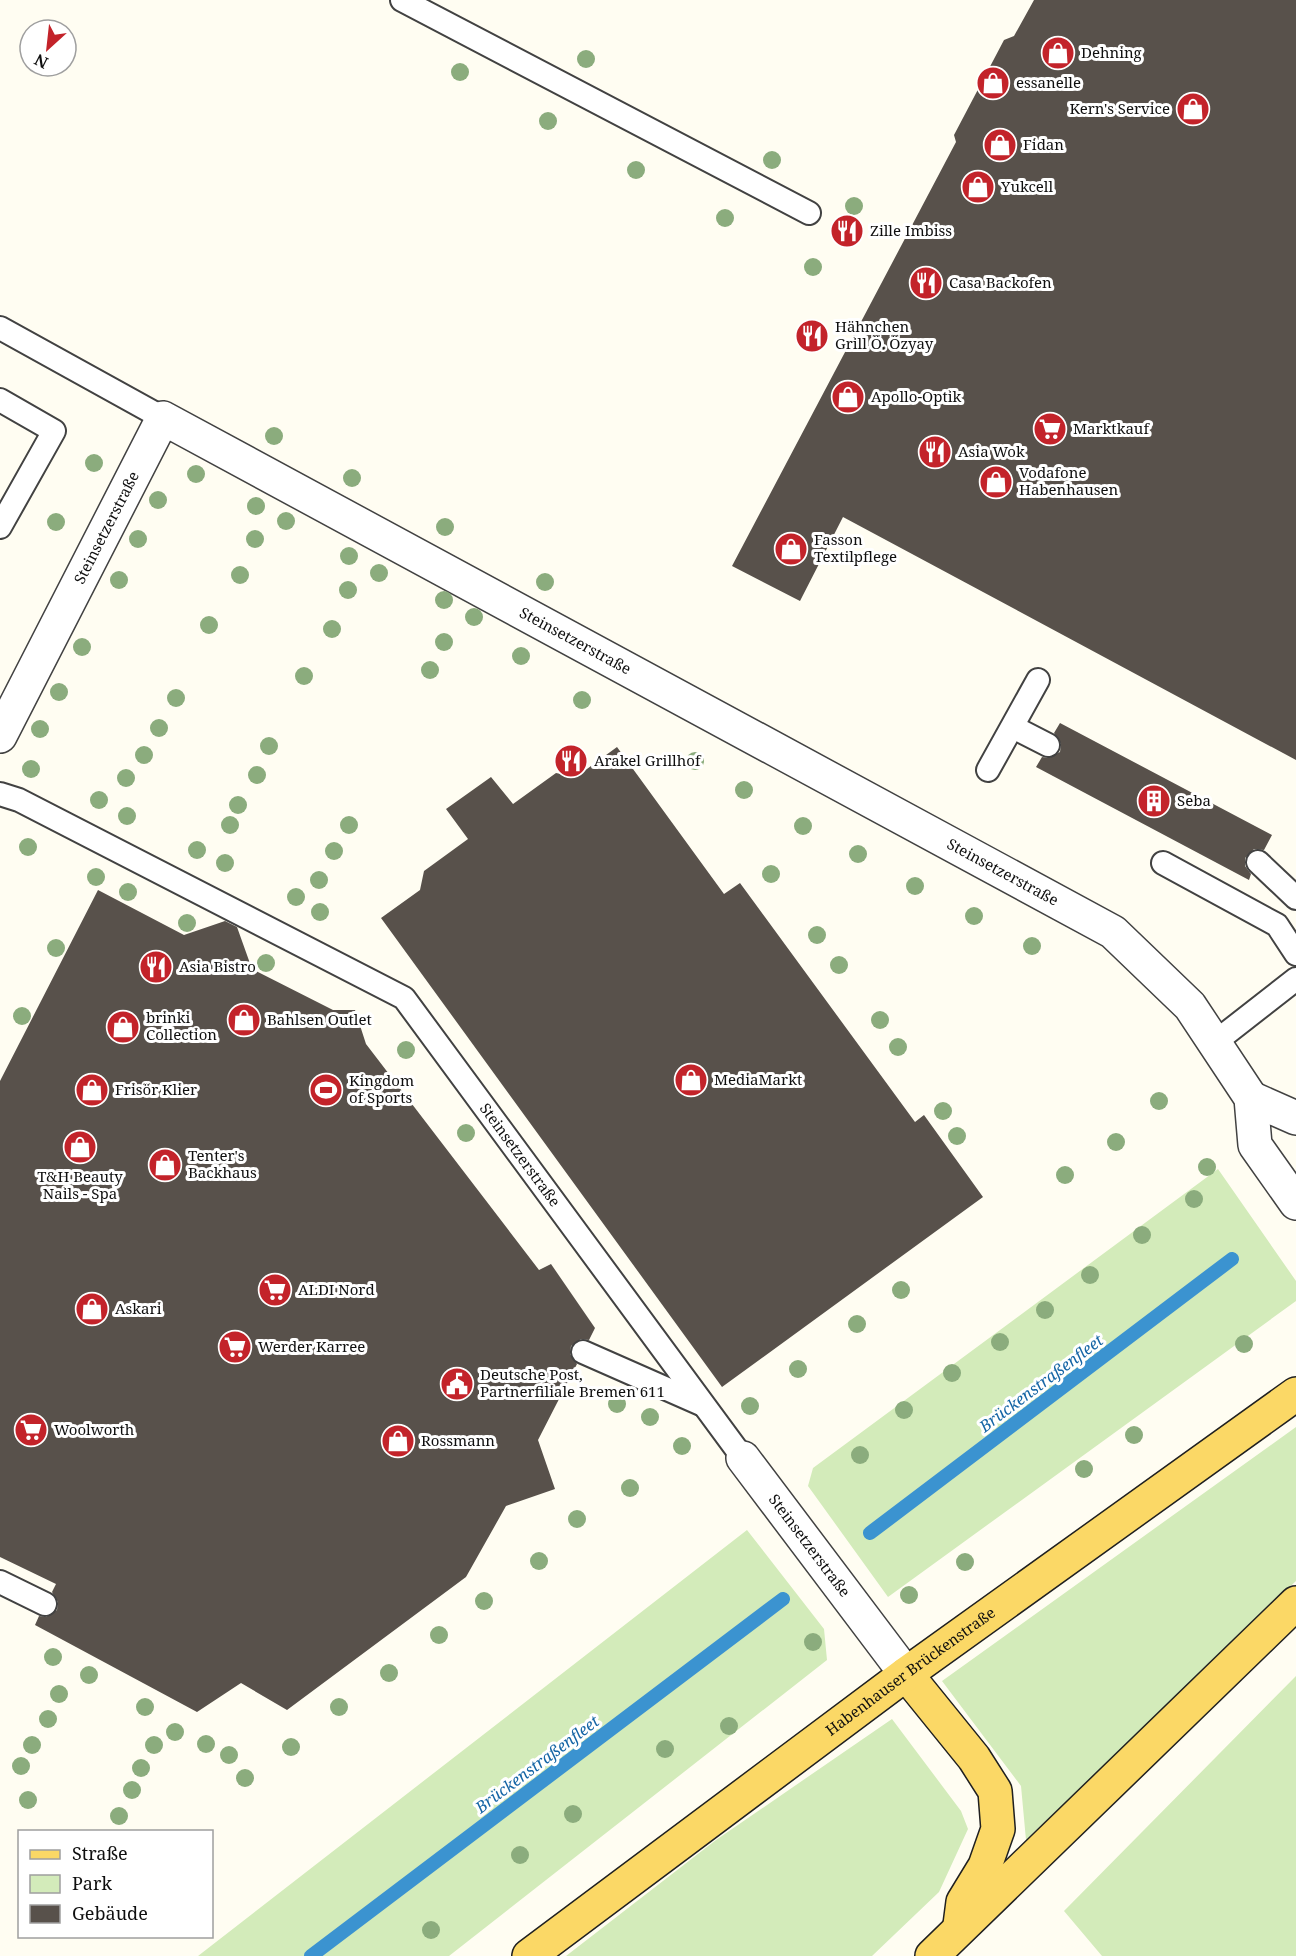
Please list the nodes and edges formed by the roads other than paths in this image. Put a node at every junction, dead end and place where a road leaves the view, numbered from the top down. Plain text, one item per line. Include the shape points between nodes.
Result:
1 (402, 0) edge
2 (808, 213) dead end
3 (0, 328) edge
4 (0, 400) edge
5 (164, 418) junction
6 (0, 527) edge
7 (1038, 680) dead end
8 (1013, 727) junction
9 (0, 736) edge
10 (1048, 745) dead end
11 (988, 770) dead end
12 (0, 794) edge
13 (1258, 862) dead end
14 (1163, 863) dead end
15 (1296, 898) edge
16 (1296, 954) edge
17 (1296, 979) edge
18 (1214, 1043) junction
19 (1251, 1098) junction
20 (1296, 1118) edge
21 (1296, 1203) edge
22 (583, 1352) dead end
23 (1296, 1394) edge
24 (702, 1404) junction
25 (743, 1458) joint
26 (0, 1582) edge
27 (1296, 1602) edge
28 (45, 1604) dead end
29 (906, 1674) junction
30 (959, 1930) junction
31 (529, 1956) edge
32 (932, 1956) edge

1 - 2 lane
3 - 5 lane
4 - 6 lane via 54,430
5 - 9 street, Steinsetzerstraße
5 - 18 street, Steinsetzerstraße via 1113,932 1190,1006
7 - 8 lane
8 - 10 lane
8 - 11 lane
12 - 24 lane, Steinsetzerstraße via 28,804 404,998
13 - 15 lane
14 - 16 lane via 1277,925
17 - 18 lane
18 - 19 street, Steinsetzerstraße
19 - 20 street
19 - 21 street, Steinsetzerstraße via 1255,1145
22 - 24 lane
23 - 29 main road, Habenhauser Brückenstraße
24 - 25 lane, Steinsetzerstraße
25 - 29 street, Steinsetzerstraße
26 - 28 lane
27 - 30 main road
29 - 30 main road via 974,1758 995,1791 998,1829 985,1866 963,1902
29 - 31 main road, Habenhauser Brückenstraße
30 - 32 main road

